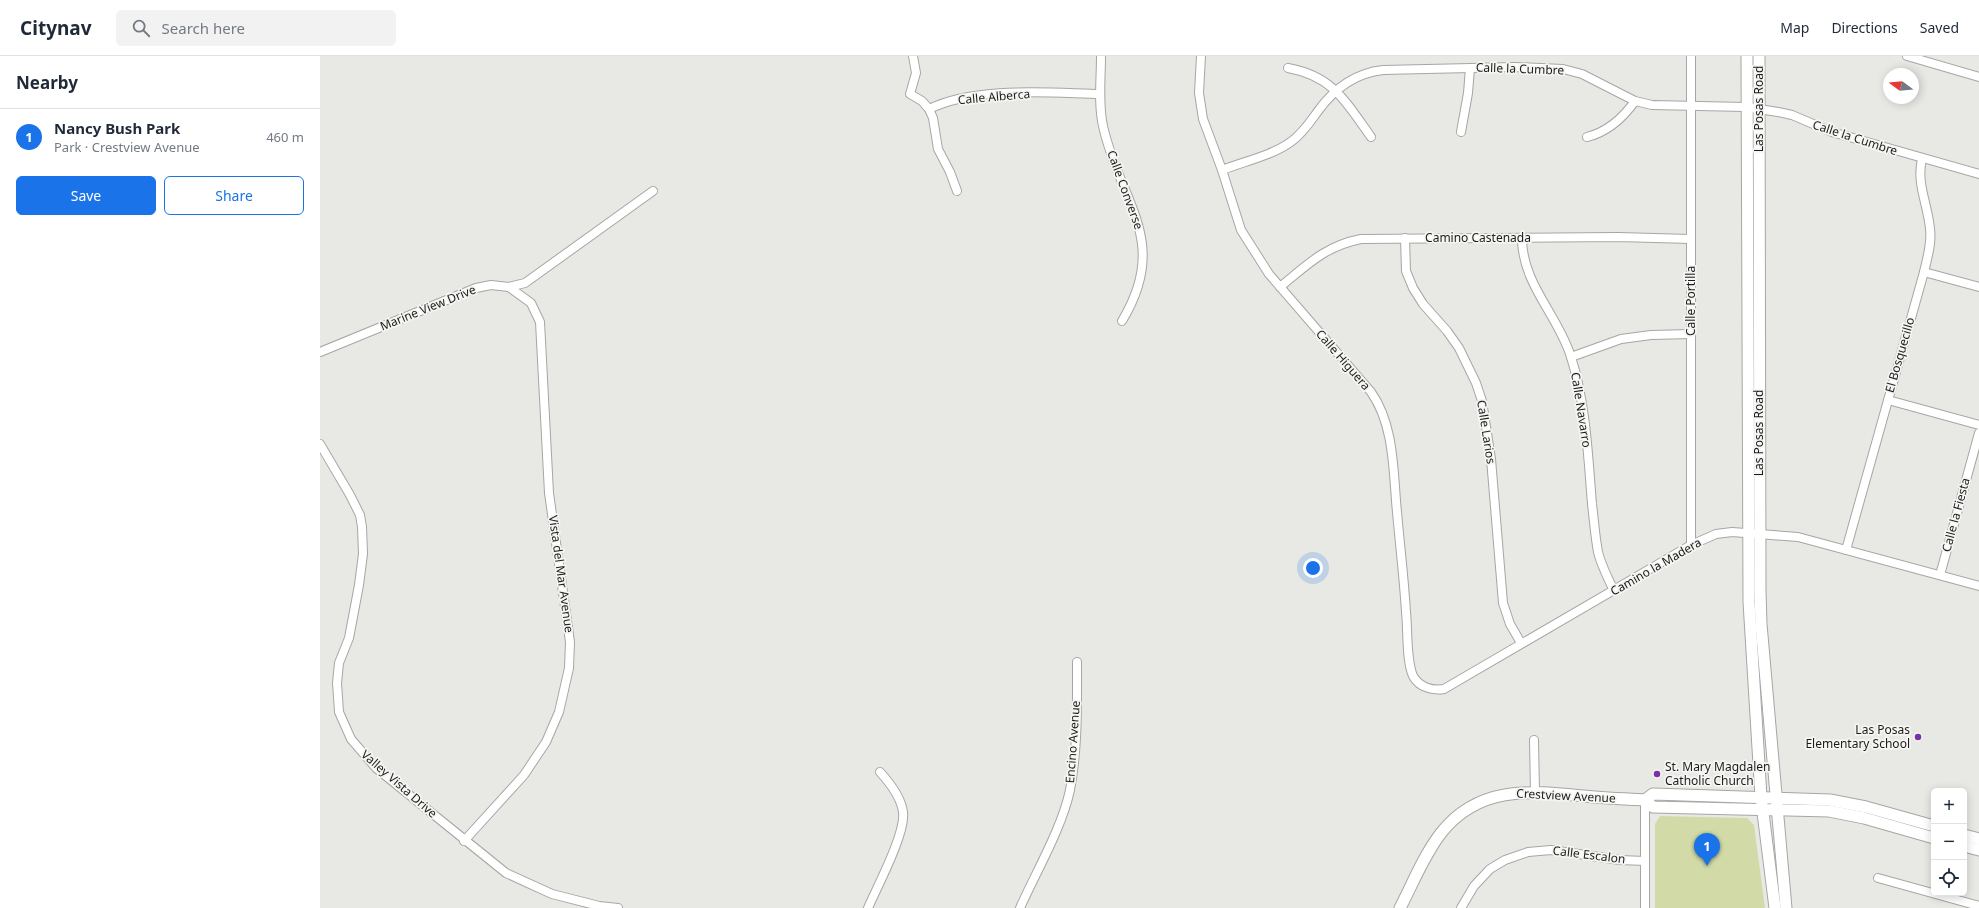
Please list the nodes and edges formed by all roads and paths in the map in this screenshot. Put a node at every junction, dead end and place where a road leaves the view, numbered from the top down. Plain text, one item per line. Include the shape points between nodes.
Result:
1 (913, 56) edge
2 (1101, 56) edge
3 (1201, 56) edge
4 (1691, 56) edge
5 (1747, 56) edge
6 (1759, 56) edge
7 (1907, 56) edge
8 (1288, 68) dead end
9 (1470, 68) junction
10 (1979, 77) edge
11 (1336, 91) junction
12 (1100, 94) junction
13 (1635, 101) junction
14 (1691, 106) junction
15 (1746, 107) junction
16 (929, 109) junction
17 (1759, 109) junction
18 (1461, 132) dead end
19 (1372, 137) dead end
20 (1587, 137) dead end
21 (1922, 159) junction
22 (1222, 170) junction
23 (1979, 174) edge
24 (652, 190) dead end
25 (957, 191) dead end
26 (1405, 238) junction
27 (1522, 238) junction
28 (1691, 239) junction
29 (1924, 272) junction
30 (1280, 287) junction
31 (509, 288) junction
32 (1979, 288) edge
33 (1122, 321) dead end
34 (1691, 334) junction
35 (320, 352) edge
36 (1571, 357) junction
37 (1888, 400) junction
38 (1979, 425) edge
39 (1979, 433) edge
40 (320, 444) edge
41 (1754, 533) junction
42 (1691, 545) junction
43 (1846, 550) junction
44 (1940, 575) junction
45 (1979, 586) edge
46 (1614, 591) junction
47 (1521, 643) junction
48 (1077, 662) dead end
49 (1423, 686) joint
50 (1534, 740) dead end
51 (880, 772) dead end
52 (1535, 792) junction
53 (1761, 797) junction
54 (1777, 797) junction
55 (1645, 800) junction
56 (1762, 809) junction
57 (1778, 809) junction
58 (1931, 825) edge
59 (1967, 836) edge
60 (1931, 837) edge
61 (1979, 839) edge
62 (464, 841) junction
63 (1967, 847) edge
64 (1979, 850) edge
65 (1645, 861) junction
66 (1878, 878) dead end
67 (1979, 906) edge
68 (618, 908) edge
69 (868, 908) edge
70 (1020, 908) edge
71 (1400, 908) edge
72 (1461, 908) edge
73 (1645, 908) edge
74 (1775, 908) edge
75 (1786, 908) edge

1 - 16 street via 916,73 910,94
2 - 12 street, Calle Converse
3 - 22 street, Calle Higuera via 1200,106 1207,134
4 - 14 street, Calle Portilla
5 - 15 main road, Las Posas Road
6 - 17 main road, Las Posas Road
7 - 10 street
8 - 11 street via 1321,78
9 - 11 street, Calle la Cumbre via 1376,71 1356,77
9 - 13 street, Calle la Cumbre via 1545,68 1573,72
9 - 18 street
11 - 19 street
11 - 22 street, Calle la Cumbre via 1306,128 1287,145 1272,153
12 - 16 street, Calle Alberca via 984,95 951,100
12 - 33 street, Calle Converse via 1102,125 1137,222 1142,243 1140,285
13 - 14 street, Calle la Cumbre via 1652,105
13 - 20 street via 1618,121
14 - 15 street, Calle la Cumbre
14 - 28 street, Calle Portilla
15 - 17 street, Calle la Cumbre
15 - 41 main road, Las Posas Road
16 - 25 street via 938,149
17 - 21 street, Calle la Cumbre via 1792,115 1816,127
17 - 41 main road, Las Posas Road
21 - 23 street, Calle la Cumbre
21 - 29 street, El Bosquecillo via 1919,177 1930,231
22 - 30 street, Calle Higuera via 1241,230 1260,262
24 - 31 street, Marine View Drive via 532,279
26 - 27 street, Camino Castenada
26 - 30 street, Camino Castenada via 1361,239 1340,245 1315,258
26 - 47 street, Calle Larios via 1406,271 1413,288 1459,348 1471,371 1482,402 1491,459 1503,602 1510,624
27 - 28 street, Camino Castenada
27 - 36 street, Calle Navarro via 1527,272 1561,333
28 - 34 street, Calle Portilla
29 - 32 street
29 - 37 street, El Bosquecillo
30 - 49 street, Calle Higuera via 1371,392 1384,415 1390,444 1410,664 1414,678
31 - 35 street, Marine View Drive via 491,285 476,288
31 - 62 street, Vista del Mar Avenue via 531,303 540,322 549,493 570,642 569,668 559,712 546,742 524,775
34 - 36 street via 1621,339
34 - 42 street, Calle Portilla
36 - 46 street, Calle Navarro via 1585,422 1598,547 1602,564
37 - 38 street
37 - 43 street, El Bosquecillo
39 - 44 street, Calle la Fiesta
40 - 62 street, Valley Vista Drive via 360,515 363,538 360,575 349,638 339,663 337,702 342,721 356,747 376,768
41 - 42 street, Camino la Madera via 1716,534
41 - 43 street, Camino la Madera via 1798,537
41 - 53 main road, Las Posas Road via 1752,662
41 - 54 main road, Las Posas Road
42 - 46 street, Camino la Madera
43 - 44 street, Camino la Madera
44 - 45 street, Camino la Madera
46 - 47 street, Camino la Madera
47 - 49 street, Camino la Madera via 1444,689 1434,690
48 - 70 street, Encino Avenue via 1075,753 1070,791 1061,819
50 - 52 street
51 - 69 street via 901,803 904,822
52 - 55 main road, Crestview Avenue
52 - 71 main road, Crestview Avenue via 1514,792 1488,799 1453,821 1434,844
53 - 54 main road, Crestview Avenue
53 - 55 main road, Crestview Avenue via 1653,794
53 - 56 main road, Las Posas Road
54 - 57 main road, Las Posas Road
54 - 58 main road, Crestview Avenue via 1842,802
55 - 56 main road, Crestview Avenue via 1653,807
55 - 65 street
56 - 57 main road, Crestview Avenue
56 - 74 main road, Las Posas Road
57 - 60 main road, Crestview Avenue via 1841,813
57 - 75 main road, Las Posas Road
59 - 61 main road
62 - 68 street, Valley Vista Drive via 506,873 541,890 564,898
63 - 64 main road
65 - 72 street, Calle Escalon via 1551,850 1528,852 1505,860 1490,869 1474,886
65 - 73 street
66 - 67 street

